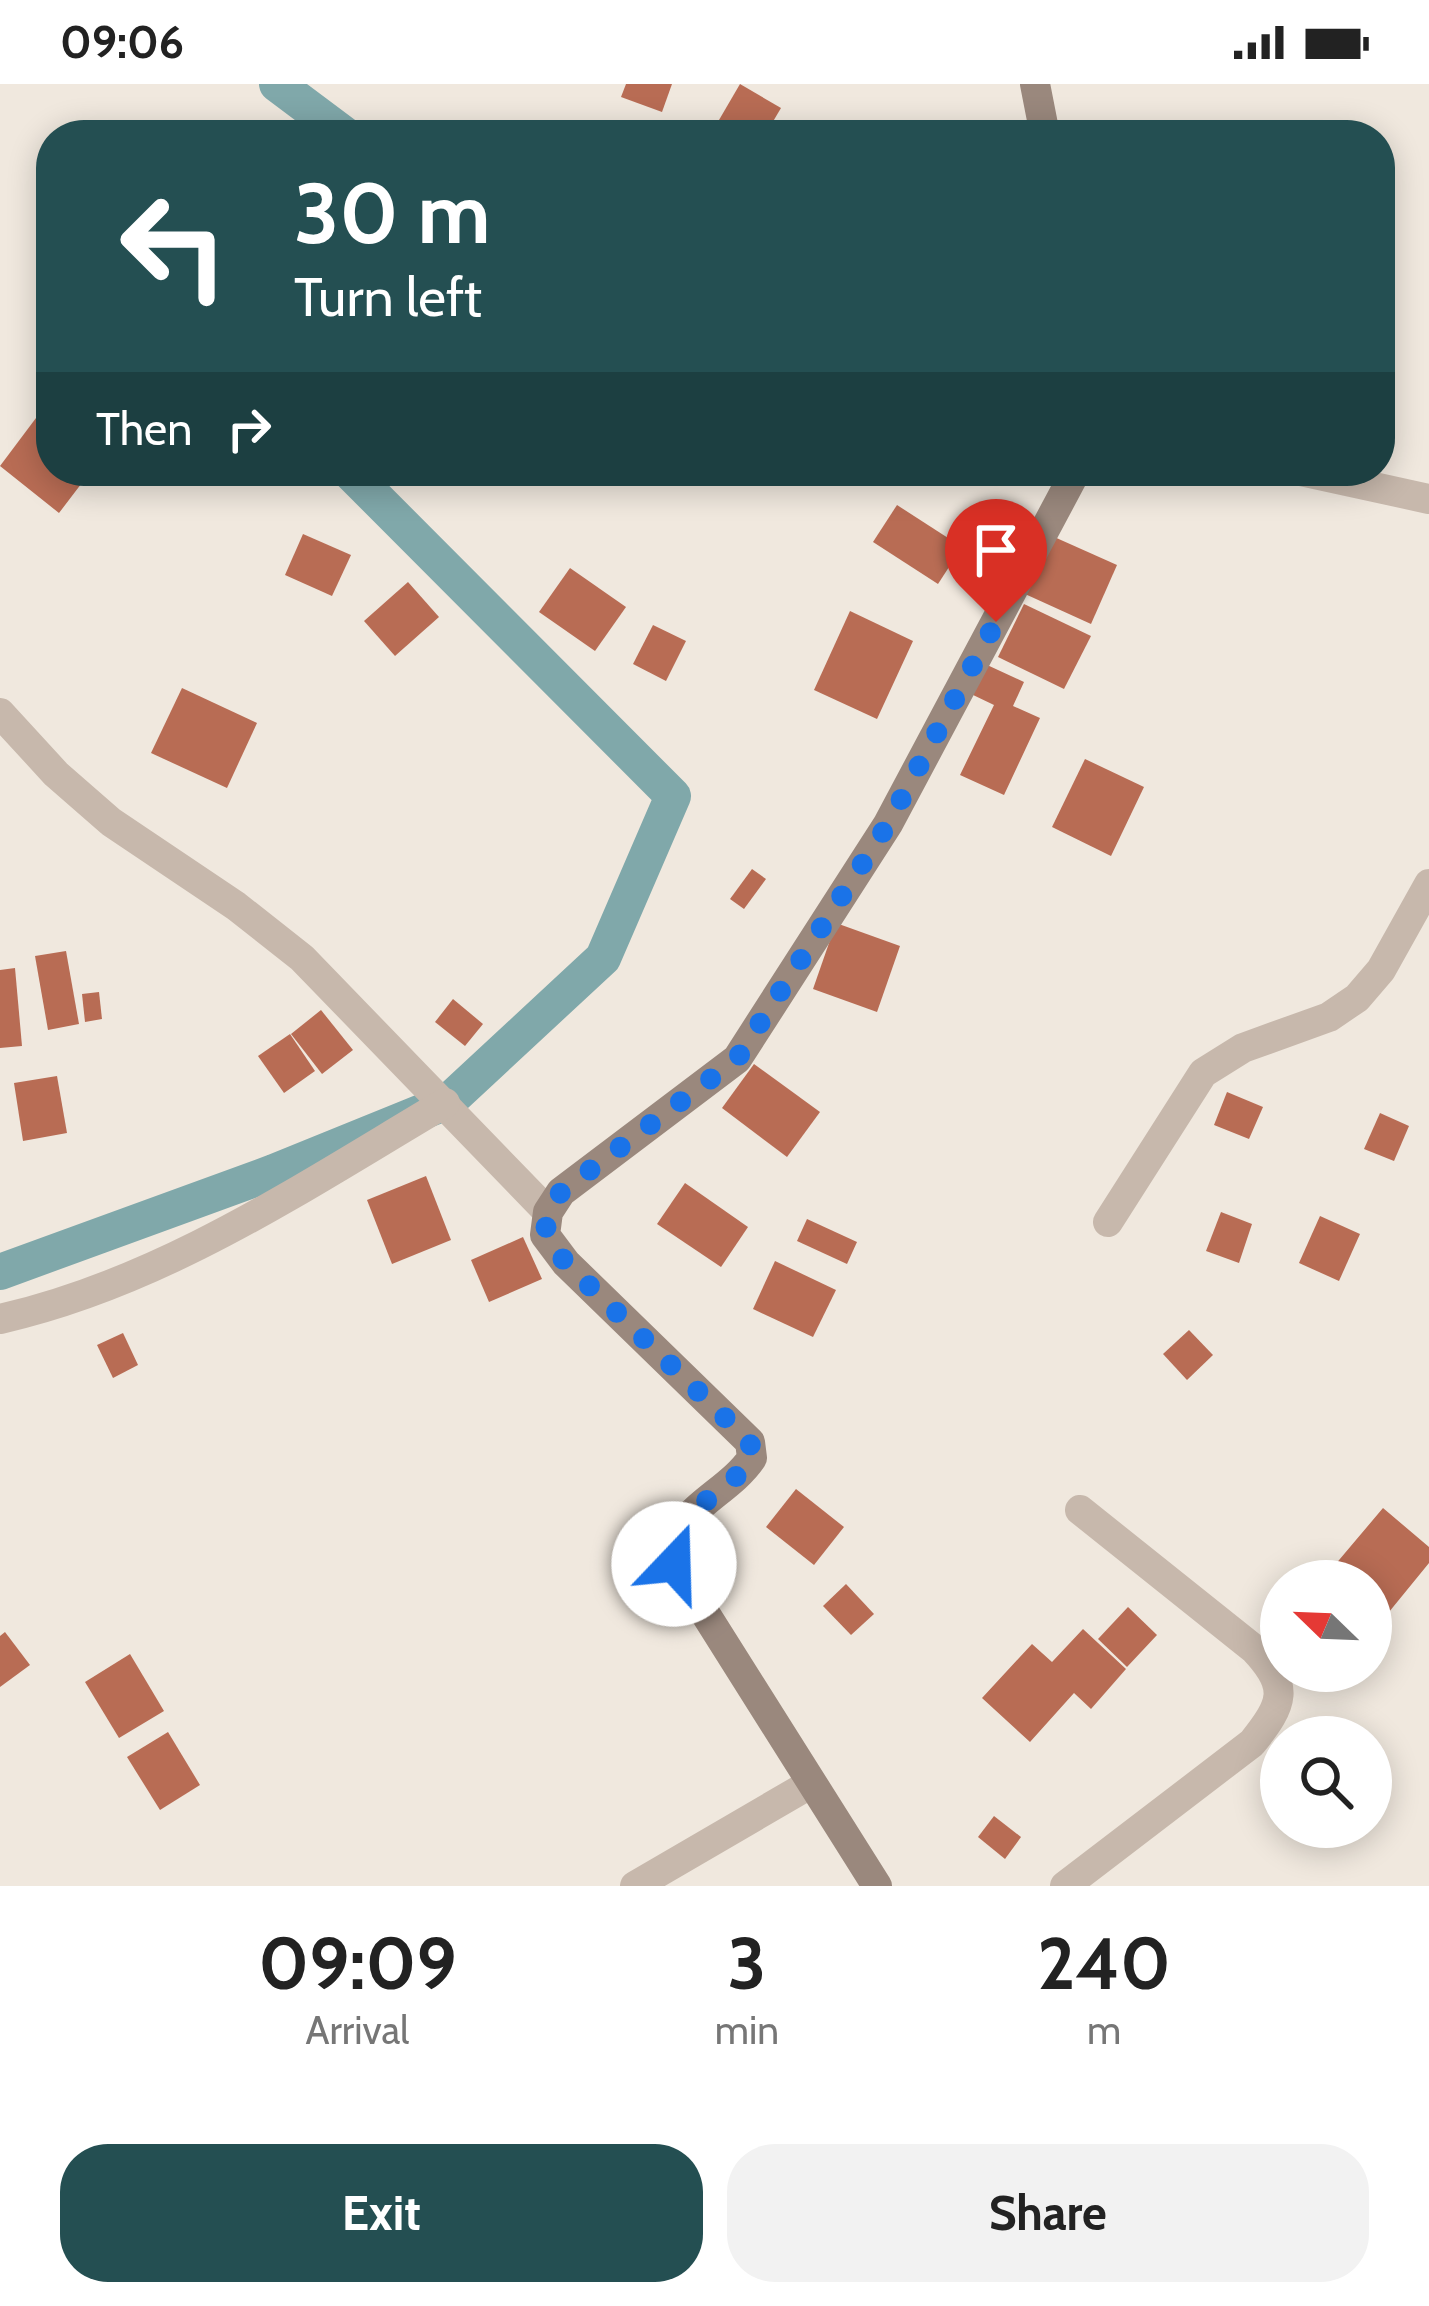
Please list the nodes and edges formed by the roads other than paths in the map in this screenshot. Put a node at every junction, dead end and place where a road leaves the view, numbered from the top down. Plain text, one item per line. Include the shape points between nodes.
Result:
1 (1035, 84) edge
2 (1043, 120) edge
3 (1068, 486) edge
4 (1369, 486) edge
5 (1429, 499) edge
6 (0, 713) edge
7 (1429, 884) edge
8 (445, 1102) junction
9 (548, 1212) junction
10 (1108, 1222) dead end
11 (0, 1319) edge
12 (1080, 1510) dead end
13 (810, 1784) junction
14 (635, 1886) edge
15 (877, 1886) edge
16 (1065, 1886) edge

1 - 2 street
3 - 9 street via 888,824 737,1059 561,1192
4 - 5 street
6 - 8 street via 111,822 302,958
7 - 10 street via 1357,998 1203,1073
8 - 9 street
8 - 11 street via 215,1240
9 - 13 street via 545,1235 566,1263 750,1442 752,1458 738,1479 679,1523 674,1564
12 - 16 street via 1254,1649 1277,1673 1280,1693 1252,1742
13 - 14 street
13 - 15 street

